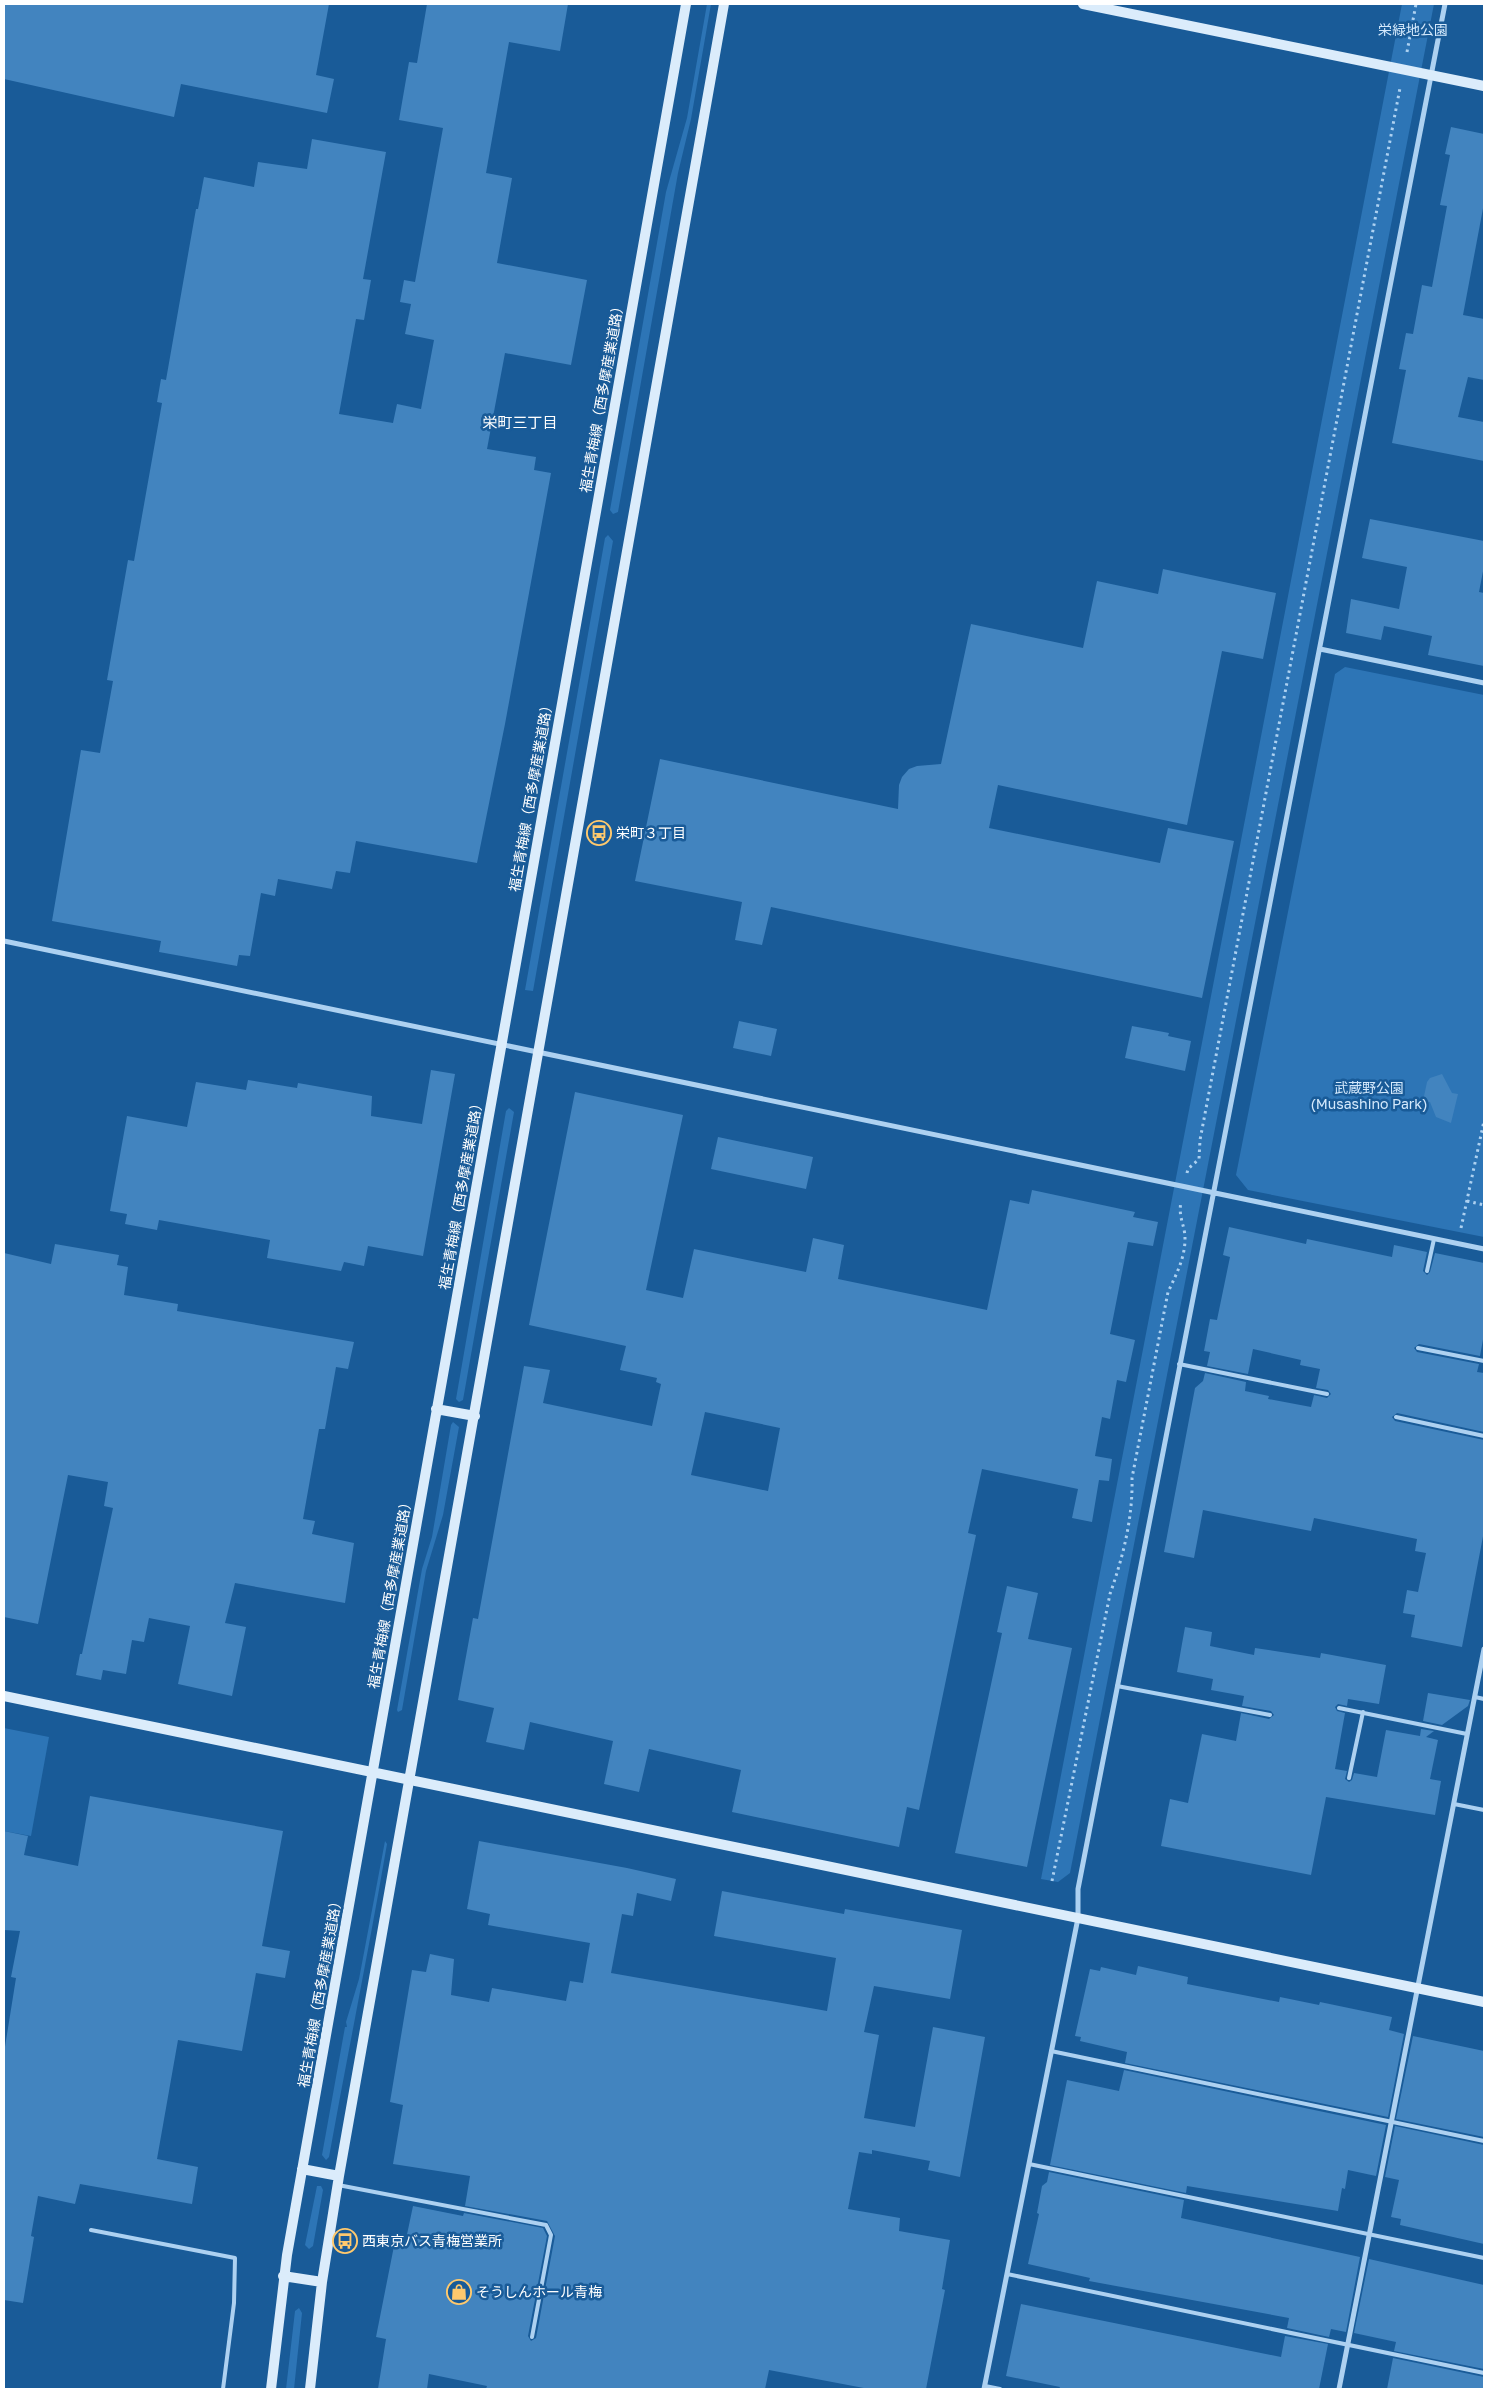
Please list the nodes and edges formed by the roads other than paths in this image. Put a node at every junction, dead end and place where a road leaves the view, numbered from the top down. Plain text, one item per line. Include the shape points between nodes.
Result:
1 (686, 4) edge
2 (724, 4) edge
3 (1083, 4) edge
4 (1445, 4) edge
5 (1431, 75) junction
6 (1484, 86) edge
7 (1320, 649) junction
8 (1484, 683) edge
9 (4, 941) edge
10 (502, 1043) junction
11 (539, 1051) junction
12 (1212, 1191) junction
13 (1434, 1239) junction
14 (1484, 1249) edge
15 (1427, 1271) dead end
16 (1418, 1348) dead end
17 (1484, 1360) edge
18 (1179, 1364) junction
19 (1327, 1394) dead end
20 (436, 1409) junction
21 (475, 1416) junction
22 (1396, 1417) dead end
23 (1484, 1436) edge
24 (1484, 1649) edge
25 (1117, 1686) junction
26 (4, 1696) edge
27 (1475, 1697) junction
28 (1484, 1699) edge
29 (1339, 1708) dead end
30 (1363, 1712) junction
31 (1270, 1715) dead end
32 (1468, 1734) junction
33 (372, 1773) junction
34 (1349, 1778) dead end
35 (408, 1780) junction
36 (1454, 1804) junction
37 (1484, 1810) edge
38 (1078, 1918) junction
39 (1418, 1988) junction
40 (1484, 2002) edge
41 (1050, 2051) junction
42 (1392, 2122) junction
43 (1484, 2141) edge
44 (1029, 2164) junction
45 (302, 2169) junction
46 (338, 2180) junction
47 (91, 2230) dead end
48 (1369, 2234) junction
49 (1484, 2258) edge
50 (1007, 2274) junction
51 (283, 2276) junction
52 (322, 2282) junction
53 (532, 2337) dead end
54 (1348, 2345) junction
55 (1484, 2373) edge
56 (985, 2388) edge
57 (223, 2389) edge
58 (271, 2389) edge
59 (310, 2389) edge
60 (1000, 2389) edge
61 (1339, 2389) edge

1 - 10 main road, 福生青梅線（西多摩産業道路）
2 - 11 main road
3 - 5 main road
4 - 5 street
5 - 6 main road
5 - 7 street
7 - 8 street
7 - 12 street
9 - 10 street
10 - 11 street
10 - 20 main road, 福生青梅線（西多摩産業道路）
11 - 12 street
11 - 21 main road
12 - 13 street
12 - 18 street
13 - 14 street
13 - 15 lane
16 - 17 lane
18 - 19 lane
18 - 25 street
20 - 21 main road
20 - 33 main road, 福生青梅線（西多摩産業道路）
21 - 35 main road
22 - 23 lane
24 - 27 street
25 - 31 lane
25 - 38 street via 1078,1889
26 - 33 main road
27 - 28 lane
27 - 32 street
29 - 30 lane
30 - 32 lane
30 - 34 lane
32 - 36 street
33 - 35 main road
33 - 45 main road, 福生青梅線（西多摩産業道路）
35 - 38 main road
35 - 46 main road
36 - 37 lane
36 - 39 street
38 - 39 main road
38 - 41 street
39 - 40 main road
39 - 42 street
41 - 42 lane
41 - 44 street
42 - 43 lane
42 - 48 street
44 - 48 lane
44 - 50 street
45 - 46 main road
45 - 51 main road, 福生青梅線（西多摩産業道路）
46 - 52 main road
46 - 53 lane via 546,2225 551,2234
47 - 57 lane via 236,2258
48 - 49 lane
48 - 54 street
50 - 54 lane
50 - 56 street
51 - 52 main road
51 - 58 main road, 福生青梅線（西多摩産業道路）
52 - 59 main road
54 - 55 lane
54 - 61 street
56 - 60 lane

